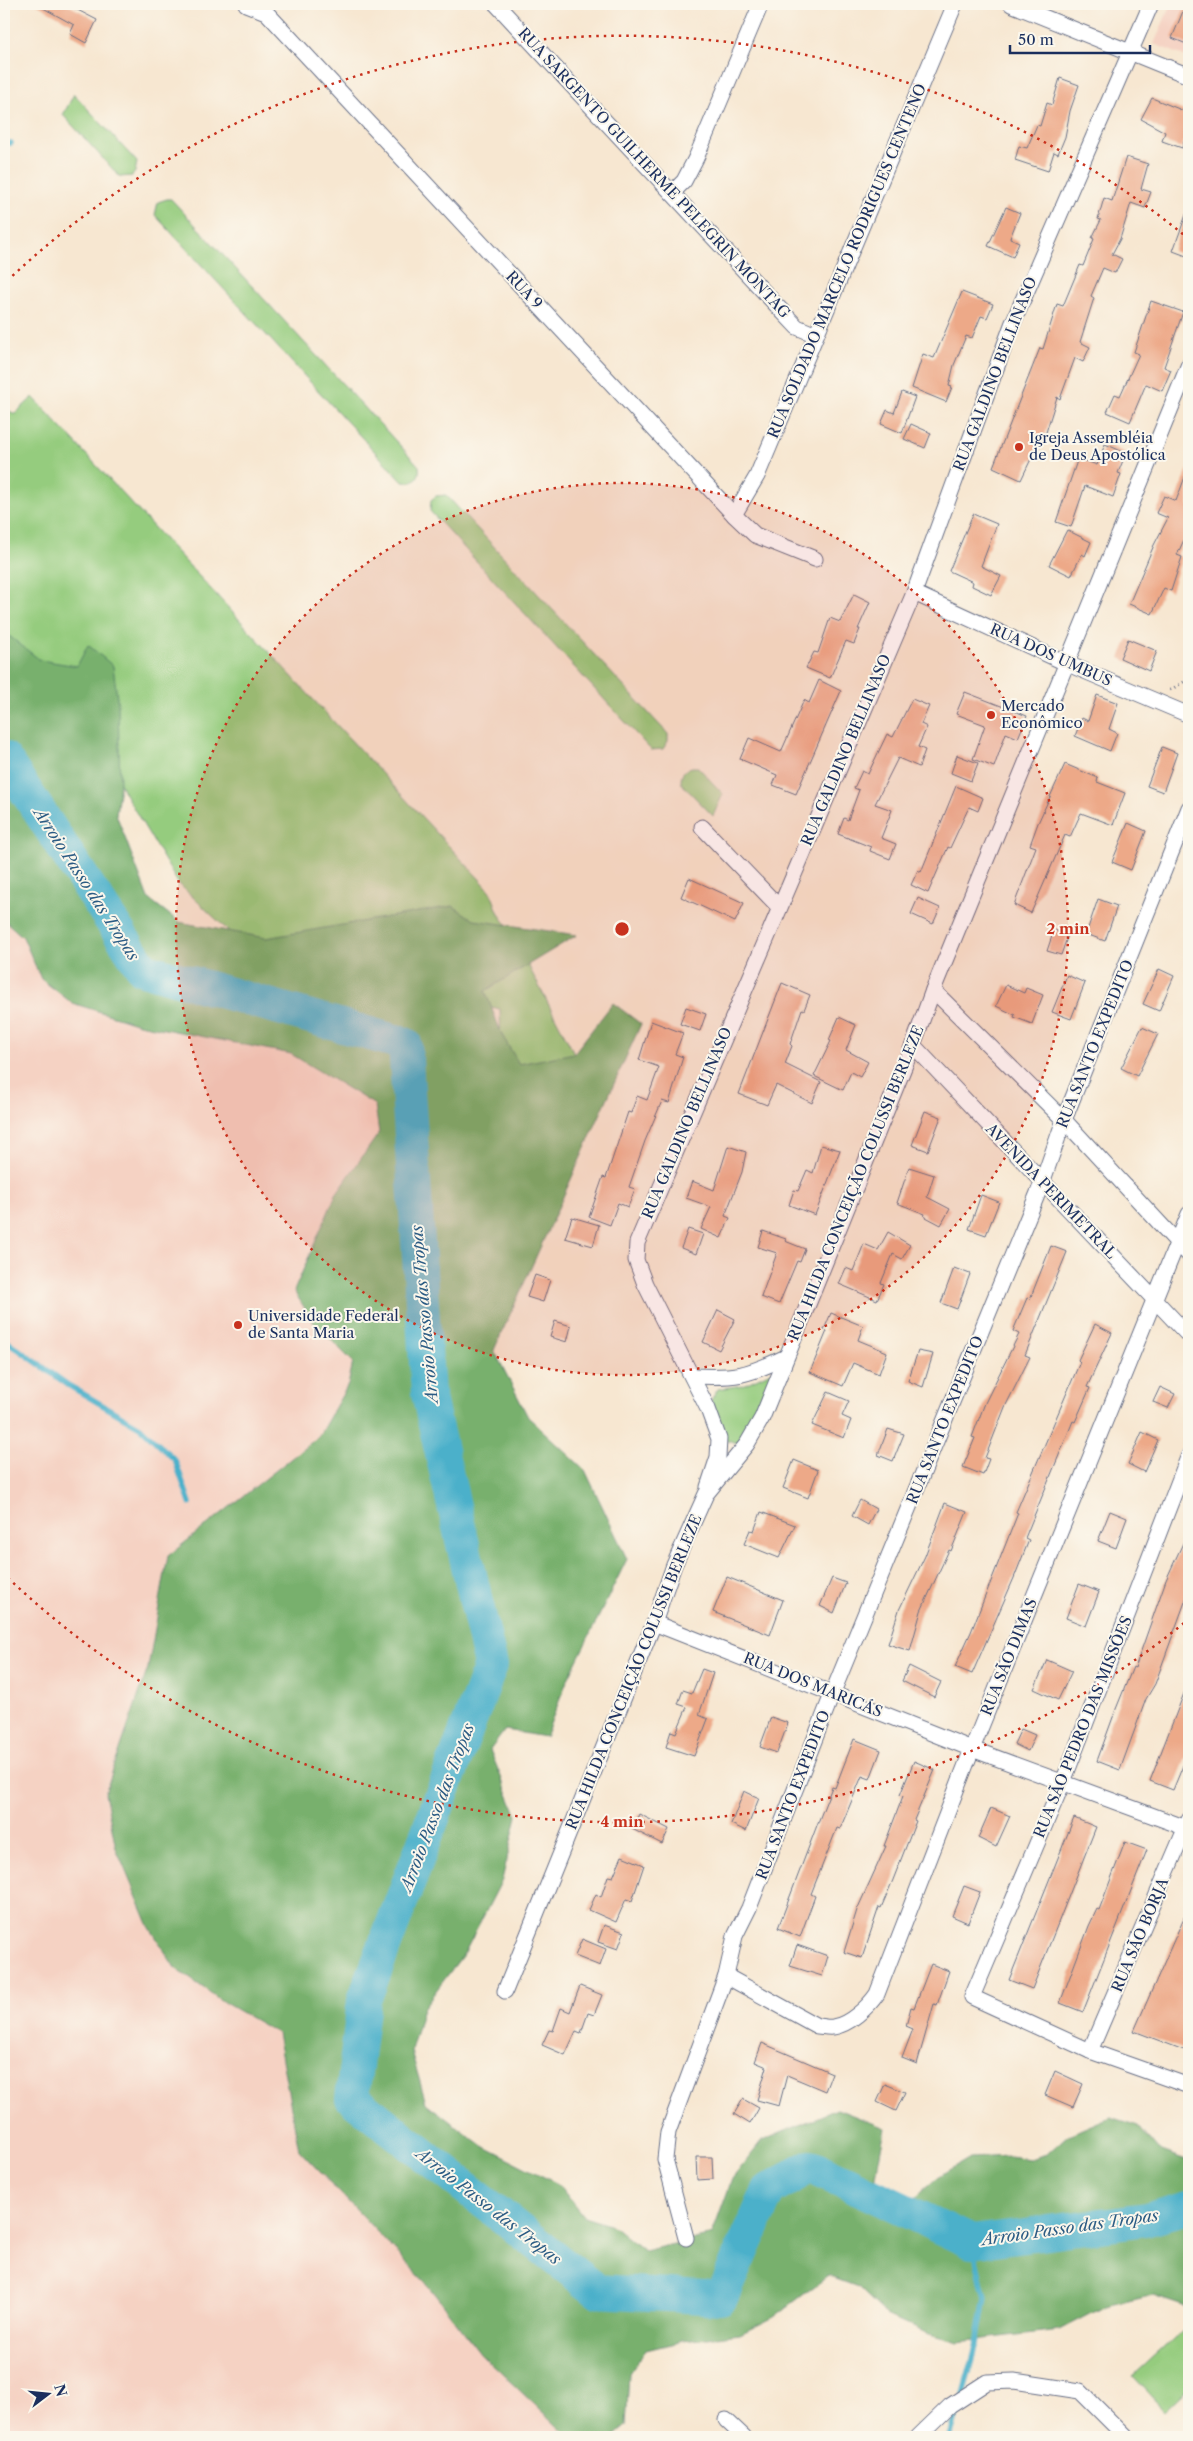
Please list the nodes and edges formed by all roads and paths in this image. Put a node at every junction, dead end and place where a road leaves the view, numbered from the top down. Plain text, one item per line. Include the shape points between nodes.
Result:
1 (246, 4) edge
2 (496, 4) edge
3 (761, 4) edge
4 (955, 4) edge
5 (1011, 4) edge
6 (1151, 4) edge
7 (1131, 52) junction
8 (1189, 76) edge
9 (672, 193) junction
10 (816, 335) junction
11 (1189, 364) edge
12 (734, 515) junction
13 (815, 559) dead end
14 (914, 593) junction
15 (1068, 664) junction
16 (1189, 714) edge
17 (1189, 808) edge
18 (702, 827) dead end
19 (779, 907) junction
20 (933, 990) junction
21 (913, 1045) junction
22 (1064, 1120) junction
23 (1042, 1183) junction
24 (1189, 1214) edge
25 (1178, 1243) junction
26 (1189, 1255) edge
27 (1155, 1301) junction
28 (1189, 1336) edge
29 (786, 1356) junction
30 (692, 1376) junction
31 (718, 1445) junction
32 (742, 1451) junction
33 (1189, 1455) edge
34 (706, 1494) junction
35 (654, 1623) junction
36 (833, 1692) junction
37 (972, 1749) junction
38 (1063, 1782) junction
39 (1188, 1825) edge
40 (726, 1976) junction
41 (505, 1991) dead end
42 (1090, 2051) junction
43 (1189, 2086) edge
44 (686, 2238) dead end
45 (726, 2420) dead end
46 (744, 2437) edge
47 (918, 2437) edge
48 (1126, 2437) edge

1 - 12 street, RUA 9 via 272,18
2 - 9 street, RUA SARGENTO GUILHERME PELEGRIN MONTAG
3 - 9 street via 696,158 684,181
4 - 10 street, RUA SOLDADO MARCELO RODRIGUES CENTENO
5 - 7 street
6 - 7 street, RUA GALDINO BELLINASO
7 - 8 street
7 - 14 street, RUA GALDINO BELLINASO via 1012,325
9 - 10 street, RUA SARGENTO GUILHERME PELEGRIN MONTAG via 797,327
10 - 12 street, RUA SOLDADO MARCELO RODRIGUES CENTENO via 757,476
11 - 15 street, RUA HILDA CONCEIÇÃO COLUSSI BERLEZE
12 - 13 street, RUA 9 via 755,535
14 - 15 street, RUA DOS UMBUS
14 - 19 street, RUA GALDINO BELLINASO
15 - 16 street, RUA DOS UMBUS
15 - 20 street, RUA HILDA CONCEIÇÃO COLUSSI BERLEZE
17 - 22 street, RUA SANTO EXPEDITO
18 - 19 street
19 - 30 street, RUA GALDINO BELLINASO via 637,1243 636,1260 645,1284
20 - 21 street, RUA HILDA CONCEIÇÃO COLUSSI BERLEZE
20 - 22 street
21 - 23 street, AVENIDA PERIMETRAL
21 - 29 street, RUA HILDA CONCEIÇÃO COLUSSI BERLEZE
22 - 23 street, RUA SANTO EXPEDITO
22 - 25 street
23 - 27 street, AVENIDA PERIMETRAL
23 - 36 street, RUA SANTO EXPEDITO
24 - 25 street, RUA SÃO DIMAS
25 - 26 street
25 - 27 street, RUA SÃO DIMAS
27 - 28 street, AVENIDA PERIMETRAL
27 - 37 street, RUA SÃO DIMAS
29 - 30 street via 738,1376
29 - 32 street, RUA HILDA CONCEIÇÃO COLUSSI BERLEZE via 762,1418
30 - 31 street, RUA GALDINO BELLINASO via 708,1409 719,1439
31 - 32 street
31 - 34 street, RUA GALDINO BELLINASO via 718,1457
32 - 34 street, RUA HILDA CONCEIÇÃO COLUSSI BERLEZE
33 - 38 street, RUA SÃO PEDRO DAS MISSÕES
34 - 35 street, RUA HILDA CONCEIÇÃO COLUSSI BERLEZE via 674,1565
35 - 36 street, RUA DOS MARICÁS
35 - 41 street, RUA HILDA CONCEIÇÃO COLUSSI BERLEZE
36 - 37 street, RUA DOS MARICÁS
36 - 40 street, RUA SANTO EXPEDITO via 749,1908 735,1936
37 - 38 street, RUA DOS MARICÁS
37 - 40 street, RUA SÃO DIMAS via 878,1994 869,2006 834,2027 817,2026
38 - 39 street, RUA DOS MARICÁS
38 - 42 street, RUA SÃO PEDRO DAS MISSÕES via 972,1996
39 - 42 street, RUA SÃO BORJA
40 - 44 street, RUA SANTO EXPEDITO via 668,2132 665,2159
42 - 43 street
45 - 46 street
47 - 48 street via 950,2406 987,2382 1014,2381 1080,2391

